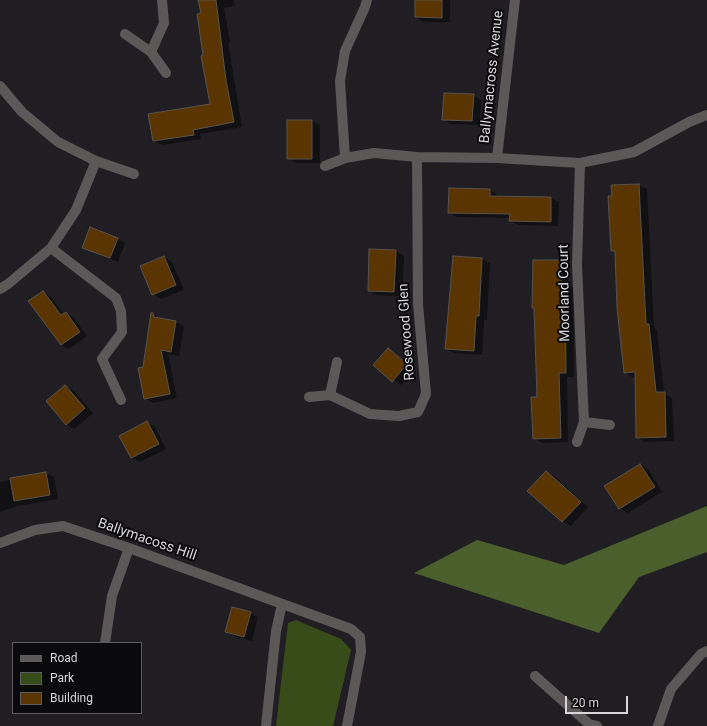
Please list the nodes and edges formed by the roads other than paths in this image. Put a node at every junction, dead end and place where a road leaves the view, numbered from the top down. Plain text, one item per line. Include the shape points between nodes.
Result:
1 (162, 0) edge
2 (367, 0) edge
3 (514, 0) edge
4 (125, 34) dead end
5 (151, 52) junction
6 (166, 73) dead end
7 (0, 86) edge
8 (707, 115) edge
9 (417, 157) junction
10 (345, 158) junction
11 (497, 158) junction
12 (96, 161) junction
13 (580, 163) junction
14 (325, 166) dead end
15 (134, 174) dead end
16 (51, 248) junction
17 (0, 289) edge
18 (337, 362) dead end
19 (330, 395) junction
20 (309, 397) dead end
21 (121, 400) dead end
22 (584, 422) junction
23 (610, 425) dead end
24 (577, 442) dead end
25 (0, 543) edge
26 (129, 548) junction
27 (282, 604) junction
28 (105, 642) edge
29 (707, 650) edge
30 (535, 676) dead end
31 (266, 726) edge
32 (347, 726) edge
33 (597, 726) edge
34 (658, 726) edge

1 - 5 street via 164,23
2 - 10 street via 345,51 340,81
3 - 11 street, Ballymacross Avenue
4 - 5 street
5 - 6 street
7 - 12 street via 22,112 58,142
8 - 13 street via 634,152
9 - 10 street via 374,153
9 - 11 street
9 - 19 street, Rosewood Glen via 418,304 426,394 418,412 399,416 370,414
10 - 14 street
11 - 13 street
12 - 15 street
12 - 16 street via 76,210
13 - 22 street, Moorland Court via 577,265
16 - 17 street
16 - 21 street via 116,298 121,311 122,332 102,360
18 - 19 street
19 - 20 street
22 - 23 street
22 - 24 street, Moorland Court
25 - 26 street, Ballymacoss Hill via 35,530 63,526
26 - 27 street, Ballymacoss Hill
26 - 28 street via 112,596
27 - 31 street via 276,631
27 - 32 street, Ballymacoss Hill via 351,630 360,637 361,652
29 - 34 street via 671,689
30 - 33 street via 589,724

